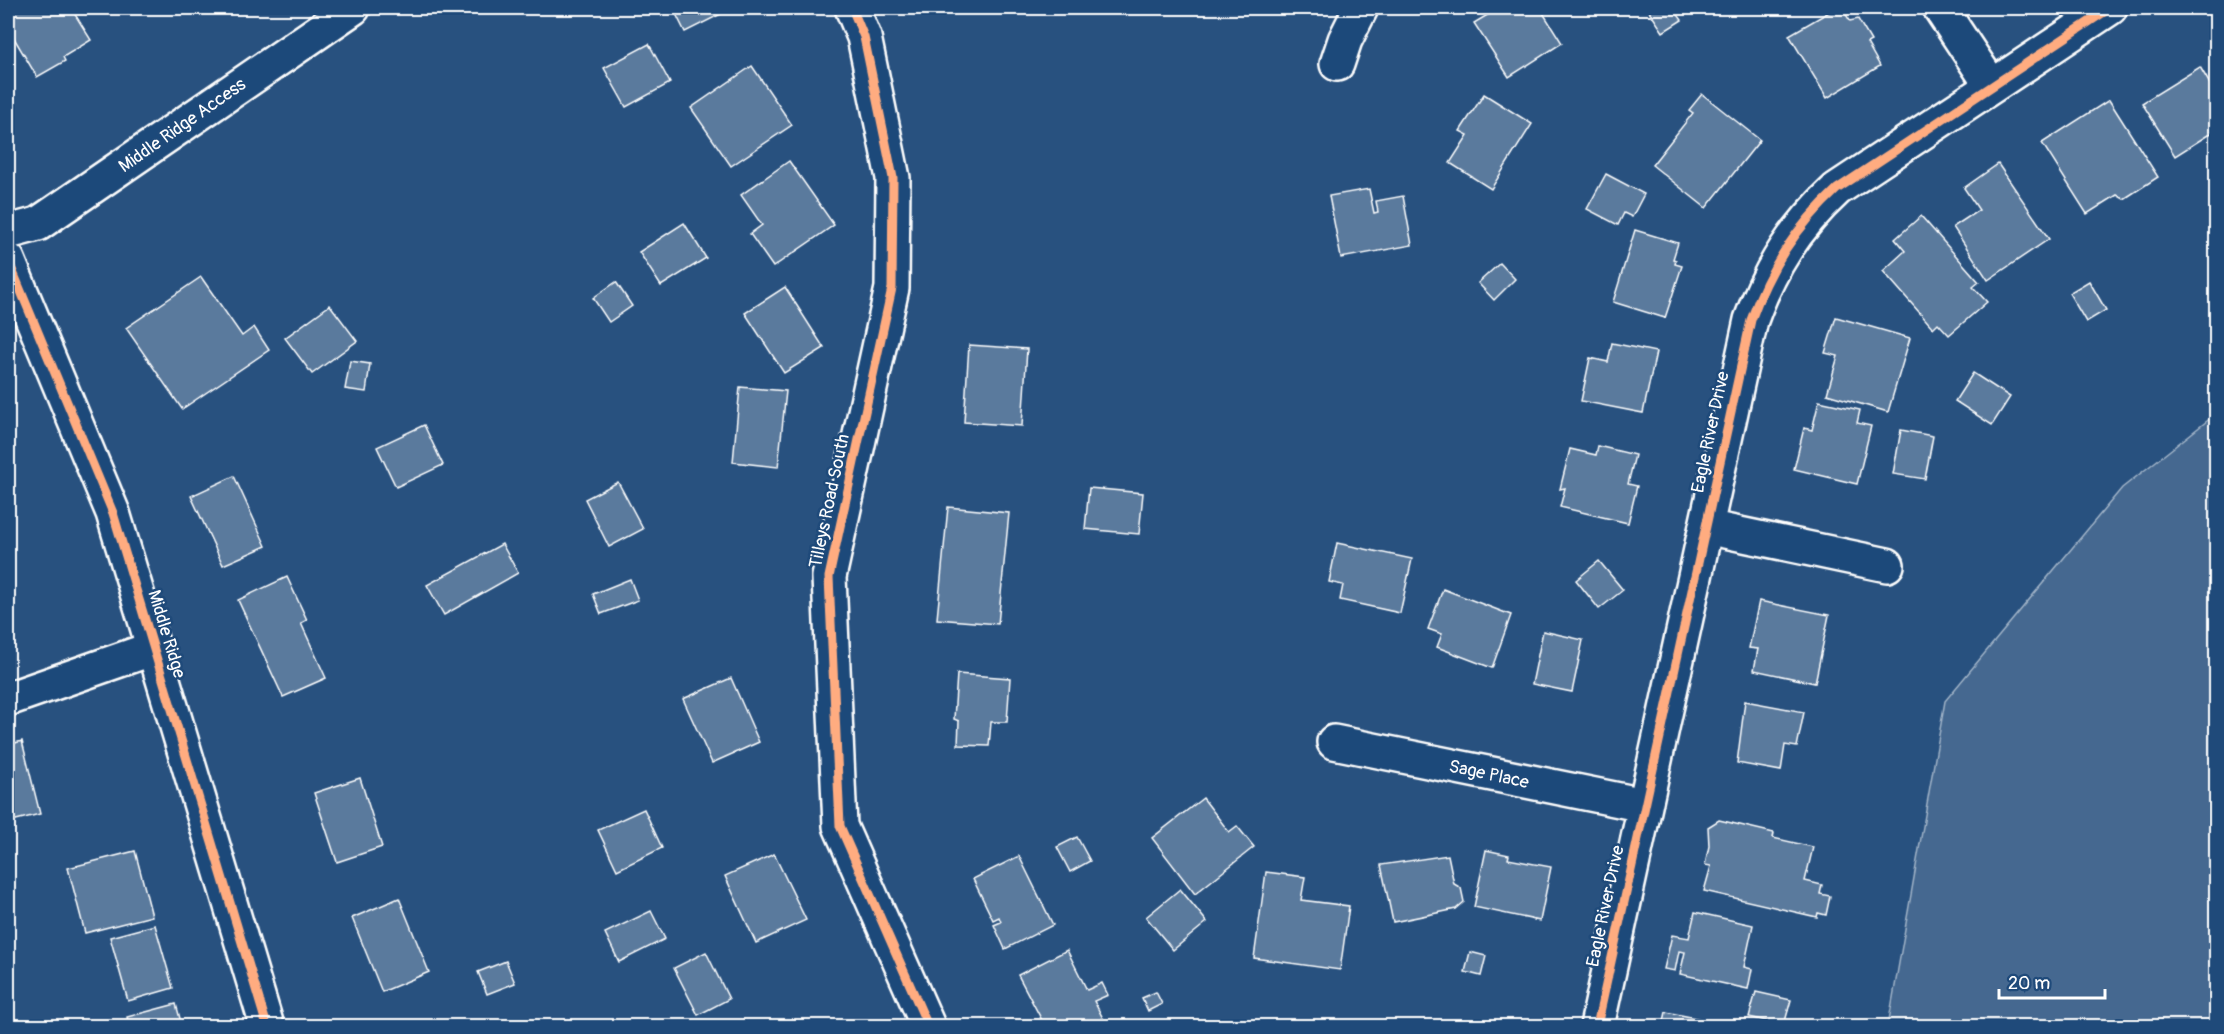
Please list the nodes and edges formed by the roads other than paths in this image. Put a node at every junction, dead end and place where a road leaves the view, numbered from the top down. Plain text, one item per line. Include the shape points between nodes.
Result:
1 (353, 8) edge
2 (852, 8) edge
3 (1361, 8) edge
4 (1940, 8) edge
5 (2110, 8) edge
6 (1337, 64) dead end
7 (1991, 85) junction
8 (8, 232) edge
9 (8, 260) edge
10 (1706, 527) junction
11 (1887, 565) dead end
12 (154, 648) junction
13 (8, 699) edge
14 (1334, 742) dead end
15 (1644, 805) junction
16 (267, 1026) edge
17 (928, 1026) edge
18 (1596, 1026) edge

1 - 8 street, Middle Ridge Access via 38,224
2 - 17 street, Tilleys Road South via 864,37 893,178 892,288 829,577 840,826
3 - 6 street
4 - 7 street
5 - 7 street, Eagle River Drive
7 - 10 street, Eagle River Drive via 1837,189 1789,241 1766,280 1751,320
9 - 12 street, Middle Ridge via 113,513
10 - 11 street
10 - 15 street, Eagle River Drive
12 - 13 street, Middle Ridge
12 - 16 street, Middle Ridge
14 - 15 street, Sage Place
15 - 18 street, Eagle River Drive

